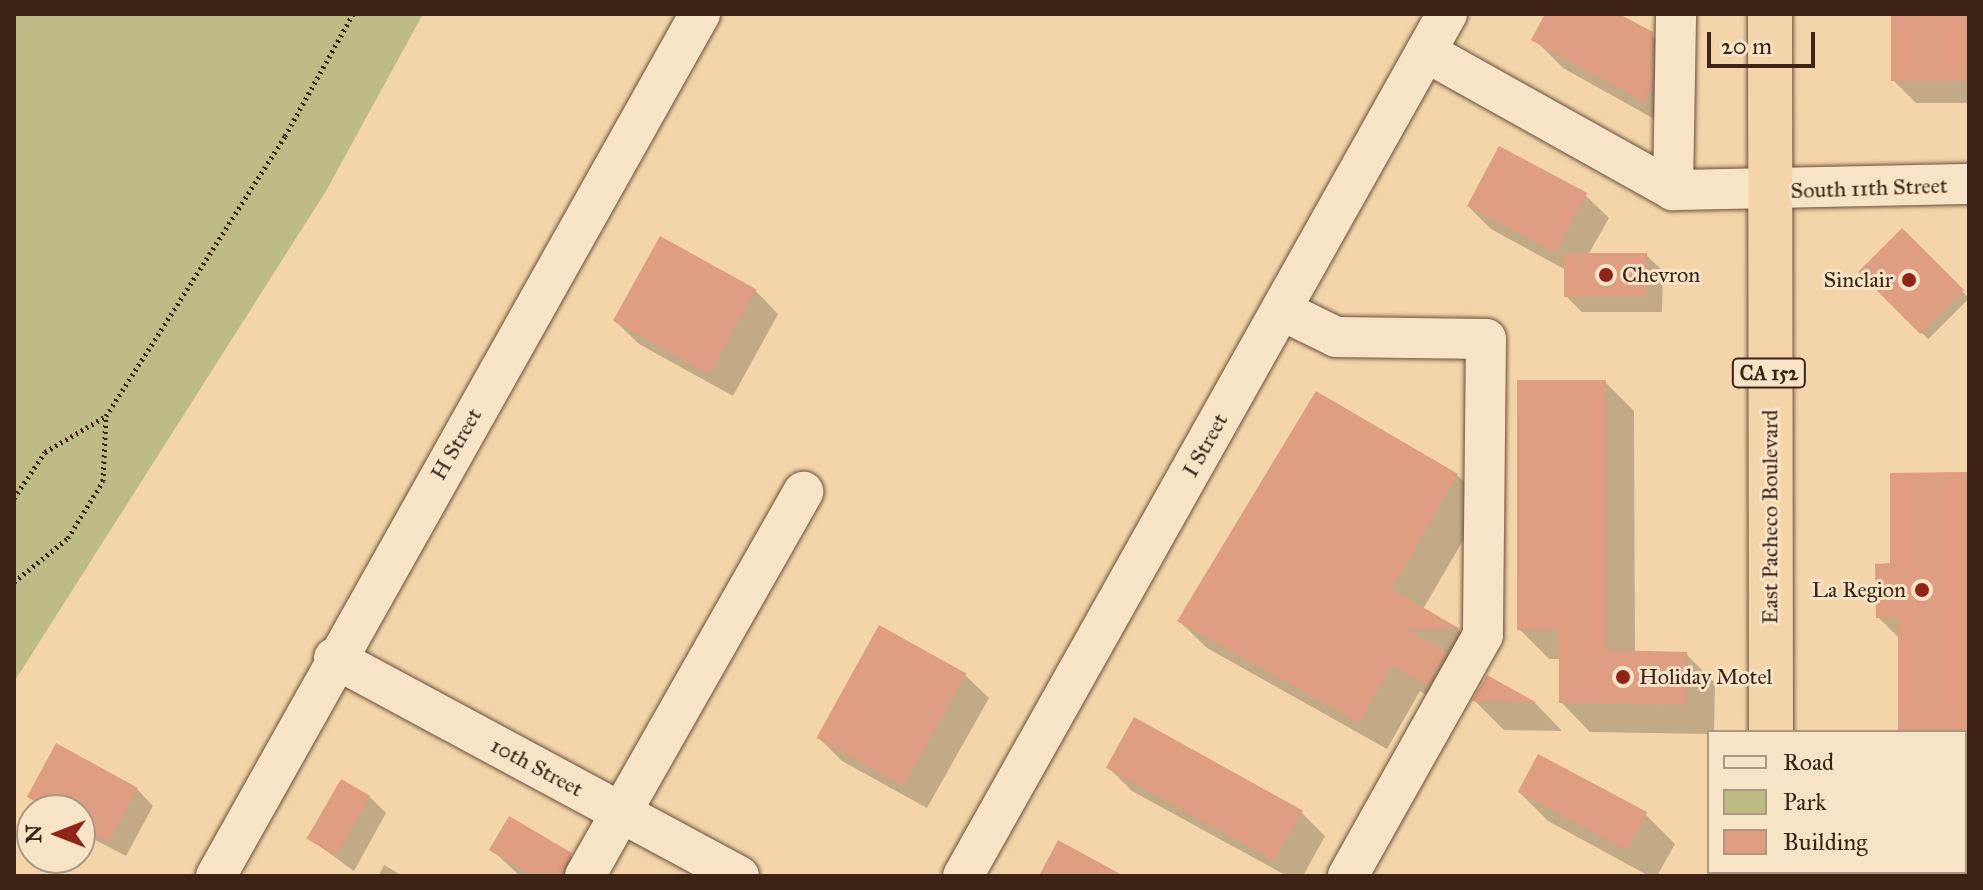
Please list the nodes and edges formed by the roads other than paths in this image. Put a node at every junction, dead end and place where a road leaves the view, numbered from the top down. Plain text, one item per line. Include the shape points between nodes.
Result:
1 (700, 14) edge
2 (1447, 14) edge
3 (1676, 14) edge
4 (1770, 14) edge
5 (1426, 52) junction
6 (1969, 184) edge
7 (1673, 190) junction
8 (1768, 191) junction
9 (1281, 310) junction
10 (803, 492) dead end
11 (334, 658) junction
12 (1771, 730) edge
13 (621, 812) junction
14 (216, 876) edge
15 (585, 876) edge
16 (739, 876) edge
17 (963, 876) edge
18 (1348, 876) edge

1 - 11 street, H Street
2 - 5 street, I Street
3 - 7 street
4 - 8 highway, East Pacheco Boulevard / CA 152
5 - 7 street
5 - 9 street, I Street
6 - 8 street, South 11th Street
7 - 8 street, South 11th Street
8 - 12 highway, East Pacheco Boulevard / CA 152
9 - 17 street, I Street
9 - 18 street via 1336,337 1486,339 1483,635
10 - 13 street
11 - 13 street, 10th Street
11 - 14 street, H Street
13 - 15 street
13 - 16 street, 10th Street

